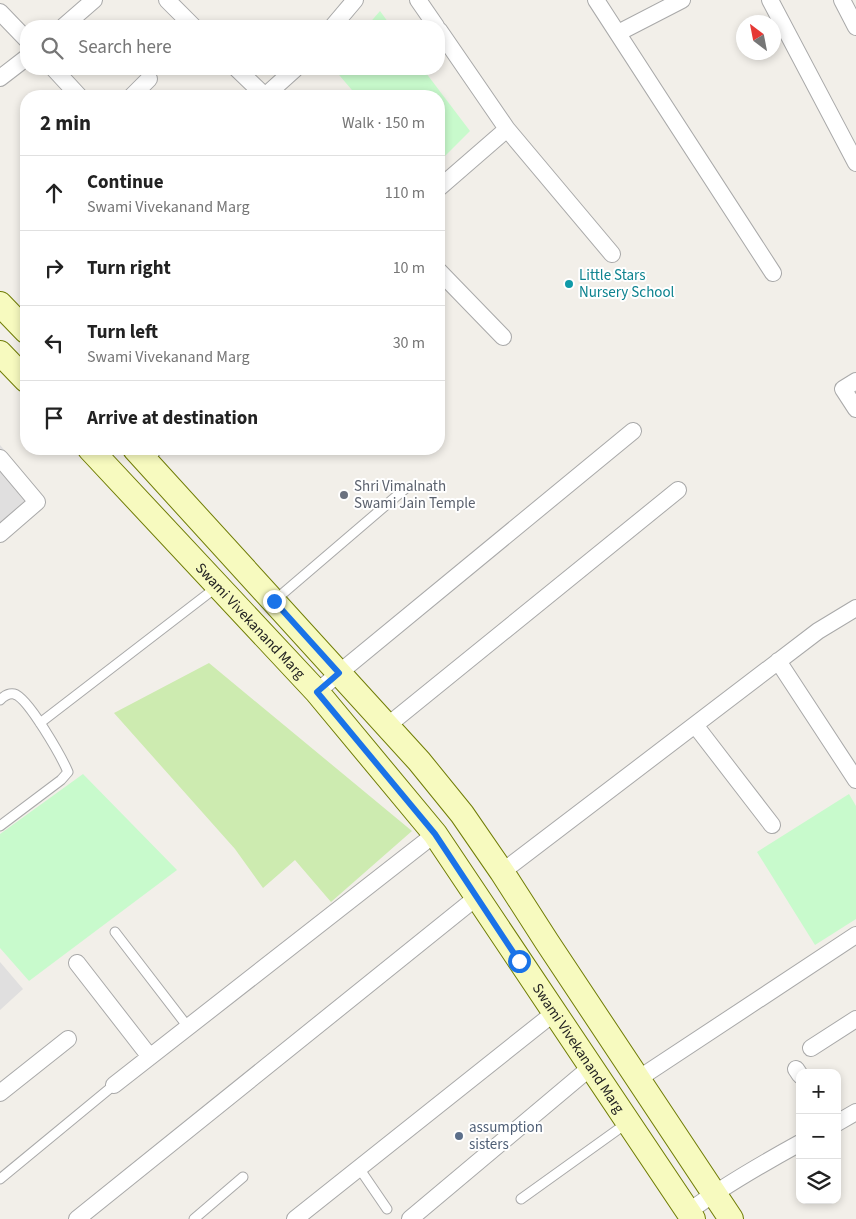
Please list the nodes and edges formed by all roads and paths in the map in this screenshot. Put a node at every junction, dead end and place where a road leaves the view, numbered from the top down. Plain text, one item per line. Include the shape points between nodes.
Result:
1 (94, 0) edge
2 (167, 0) edge
3 (355, 0) edge
4 (418, 0) edge
5 (596, 0) edge
6 (682, 0) edge
7 (770, 0) edge
8 (842, 0) edge
9 (0, 12) edge
10 (71, 20) edge
11 (187, 20) edge
12 (338, 20) edge
13 (432, 20) edge
14 (856, 27) edge
15 (20, 33) edge
16 (618, 33) junction
17 (445, 39) edge
18 (20, 63) edge
19 (60, 75) edge
20 (243, 75) edge
21 (288, 75) edge
22 (0, 78) edge
23 (149, 79) dead end
24 (73, 90) edge
25 (138, 90) edge
26 (259, 90) edge
27 (272, 90) edge
28 (507, 129) junction
29 (856, 163) edge
30 (445, 183) edge
31 (612, 254) dead end
32 (773, 273) dead end
33 (445, 277) edge
34 (0, 304) edge
35 (20, 324) edge
36 (503, 337) dead end
37 (3, 361) edge
38 (20, 375) edge
39 (856, 381) edge
40 (856, 409) edge
41 (633, 431) dead end
42 (96, 455) edge
43 (149, 455) edge
44 (0, 458) edge
45 (406, 488) dead end
46 (678, 490) dead end
47 (0, 534) edge
48 (218, 586) junction
49 (274, 601) junction
50 (856, 608) edge
51 (778, 661) junction
52 (339, 673) junction
53 (317, 692) junction
54 (0, 700) edge
55 (40, 723) junction
56 (695, 725) junction
57 (387, 726) junction
58 (856, 780) edge
59 (772, 825) dead end
60 (0, 826) edge
61 (435, 834) junction
62 (502, 872) junction
63 (477, 897) junction
64 (115, 932) dead end
65 (856, 935) edge
66 (77, 963) dead end
67 (554, 1013) junction
68 (856, 1019) edge
69 (188, 1027) junction
70 (68, 1039) dead end
71 (811, 1048) dead end
72 (150, 1057) junction
73 (591, 1067) junction
74 (638, 1079) junction
75 (114, 1085) joint
76 (0, 1093) edge
77 (856, 1112) edge
78 (841, 1121) edge
79 (628, 1122) junction
80 (796, 1145) edge
81 (358, 1168) junction
82 (243, 1177) dead end
83 (0, 1179) edge
84 (714, 1193) junction
85 (521, 1199) dead end
86 (387, 1209) dead end
87 (691, 1216) edge
88 (77, 1219) edge
89 (194, 1219) edge
90 (295, 1219) edge
91 (410, 1219) edge
92 (731, 1219) edge

1 - 10 street
2 - 11 street
3 - 12 street
4 - 13 street
5 - 16 street
6 - 16 street
7 - 29 street
8 - 14 street
9 - 15 street
16 - 32 street
17 - 28 street
18 - 22 street
19 - 24 street
20 - 26 street
21 - 27 street
23 - 25 street
28 - 30 street
28 - 31 street
33 - 36 street
34 - 35 main road
37 - 38 main road
39 - 40 street via 843,389
41 - 52 street
42 - 48 main road, Swami Vivekanand Marg
43 - 49 main road, Swami Vivekanand Marg
44 - 47 street via 37,502
45 - 49 lane
46 - 57 street
48 - 53 main road, Swami Vivekanand Marg
48 - 55 lane
49 - 52 main road, Swami Vivekanand Marg
50 - 51 street
51 - 56 street
51 - 58 street
52 - 53 street
52 - 57 main road, Swami Vivekanand Marg
53 - 61 main road, Swami Vivekanand Marg
54 - 55 lane via 8,694 21,697
55 - 60 lane via 68,772
56 - 59 street
56 - 62 street
57 - 62 main road, Swami Vivekanand Marg via 462,814
61 - 63 main road, Swami Vivekanand Marg
61 - 69 street
62 - 74 main road, Swami Vivekanand Marg
63 - 67 main road, Swami Vivekanand Marg
63 - 88 street
64 - 69 lane
65 - 74 street
66 - 72 street
67 - 73 main road, Swami Vivekanand Marg
67 - 81 street
68 - 71 street
69 - 72 street
70 - 76 street
72 - 75 street
73 - 79 main road, Swami Vivekanand Marg
73 - 91 street
74 - 84 main road, Swami Vivekanand Marg
75 - 83 lane
77 - 78 street
79 - 85 lane
79 - 87 main road, Swami Vivekanand Marg
80 - 84 street
81 - 86 lane
81 - 90 street
82 - 89 lane
84 - 87 street
84 - 92 main road, Swami Vivekanand Marg

